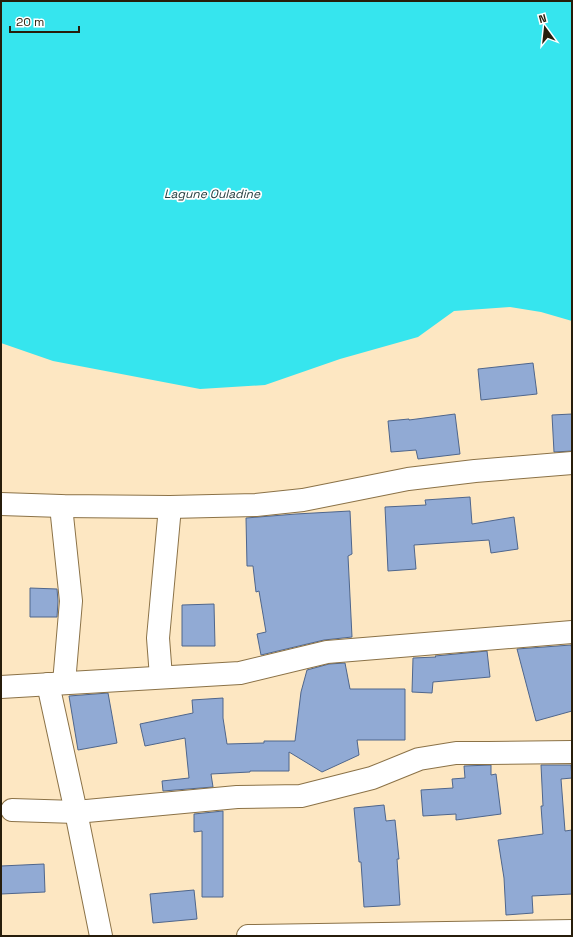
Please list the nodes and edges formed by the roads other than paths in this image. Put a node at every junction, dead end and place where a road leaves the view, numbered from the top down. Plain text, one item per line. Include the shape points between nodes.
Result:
1 (572, 463) edge
2 (1, 504) edge
3 (61, 506) junction
4 (170, 507) junction
5 (572, 632) edge
6 (161, 678) junction
7 (56, 684) junction
8 (1, 687) edge
9 (572, 752) edge
10 (12, 810) dead end
11 (76, 812) junction
12 (572, 931) edge
13 (101, 936) edge
14 (248, 936) edge

1 - 4 street via 408,479 295,501 256,505
2 - 3 street
3 - 4 street
3 - 7 street via 71,601
4 - 6 street via 158,638
5 - 6 street via 327,652 240,673
6 - 7 street
7 - 8 street
7 - 11 street
9 - 11 street via 456,753 419,759 372,778 301,796 237,797
10 - 11 street
11 - 13 street
12 - 14 street

